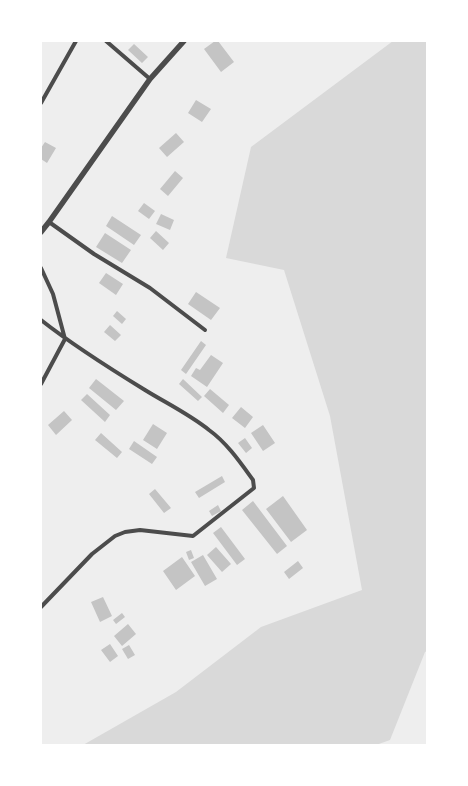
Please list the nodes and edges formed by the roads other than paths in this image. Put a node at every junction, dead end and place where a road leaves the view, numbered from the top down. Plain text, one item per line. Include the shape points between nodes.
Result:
1 (76, 41) edge
2 (106, 41) edge
3 (184, 41) edge
4 (150, 79) junction
5 (41, 103) edge
6 (49, 222) junction
7 (41, 232) edge
8 (41, 268) edge
9 (41, 320) edge
10 (205, 330) dead end
11 (65, 339) junction
12 (41, 384) edge
13 (41, 607) edge

1 - 5 street
2 - 4 street
3 - 4 street
4 - 6 street
6 - 7 street
6 - 10 street via 94,254 150,288
8 - 11 street via 53,294
9 - 11 street
11 - 12 street
11 - 13 street via 210,430 232,451 254,480 254,488 193,536 140,530 115,536 92,554

